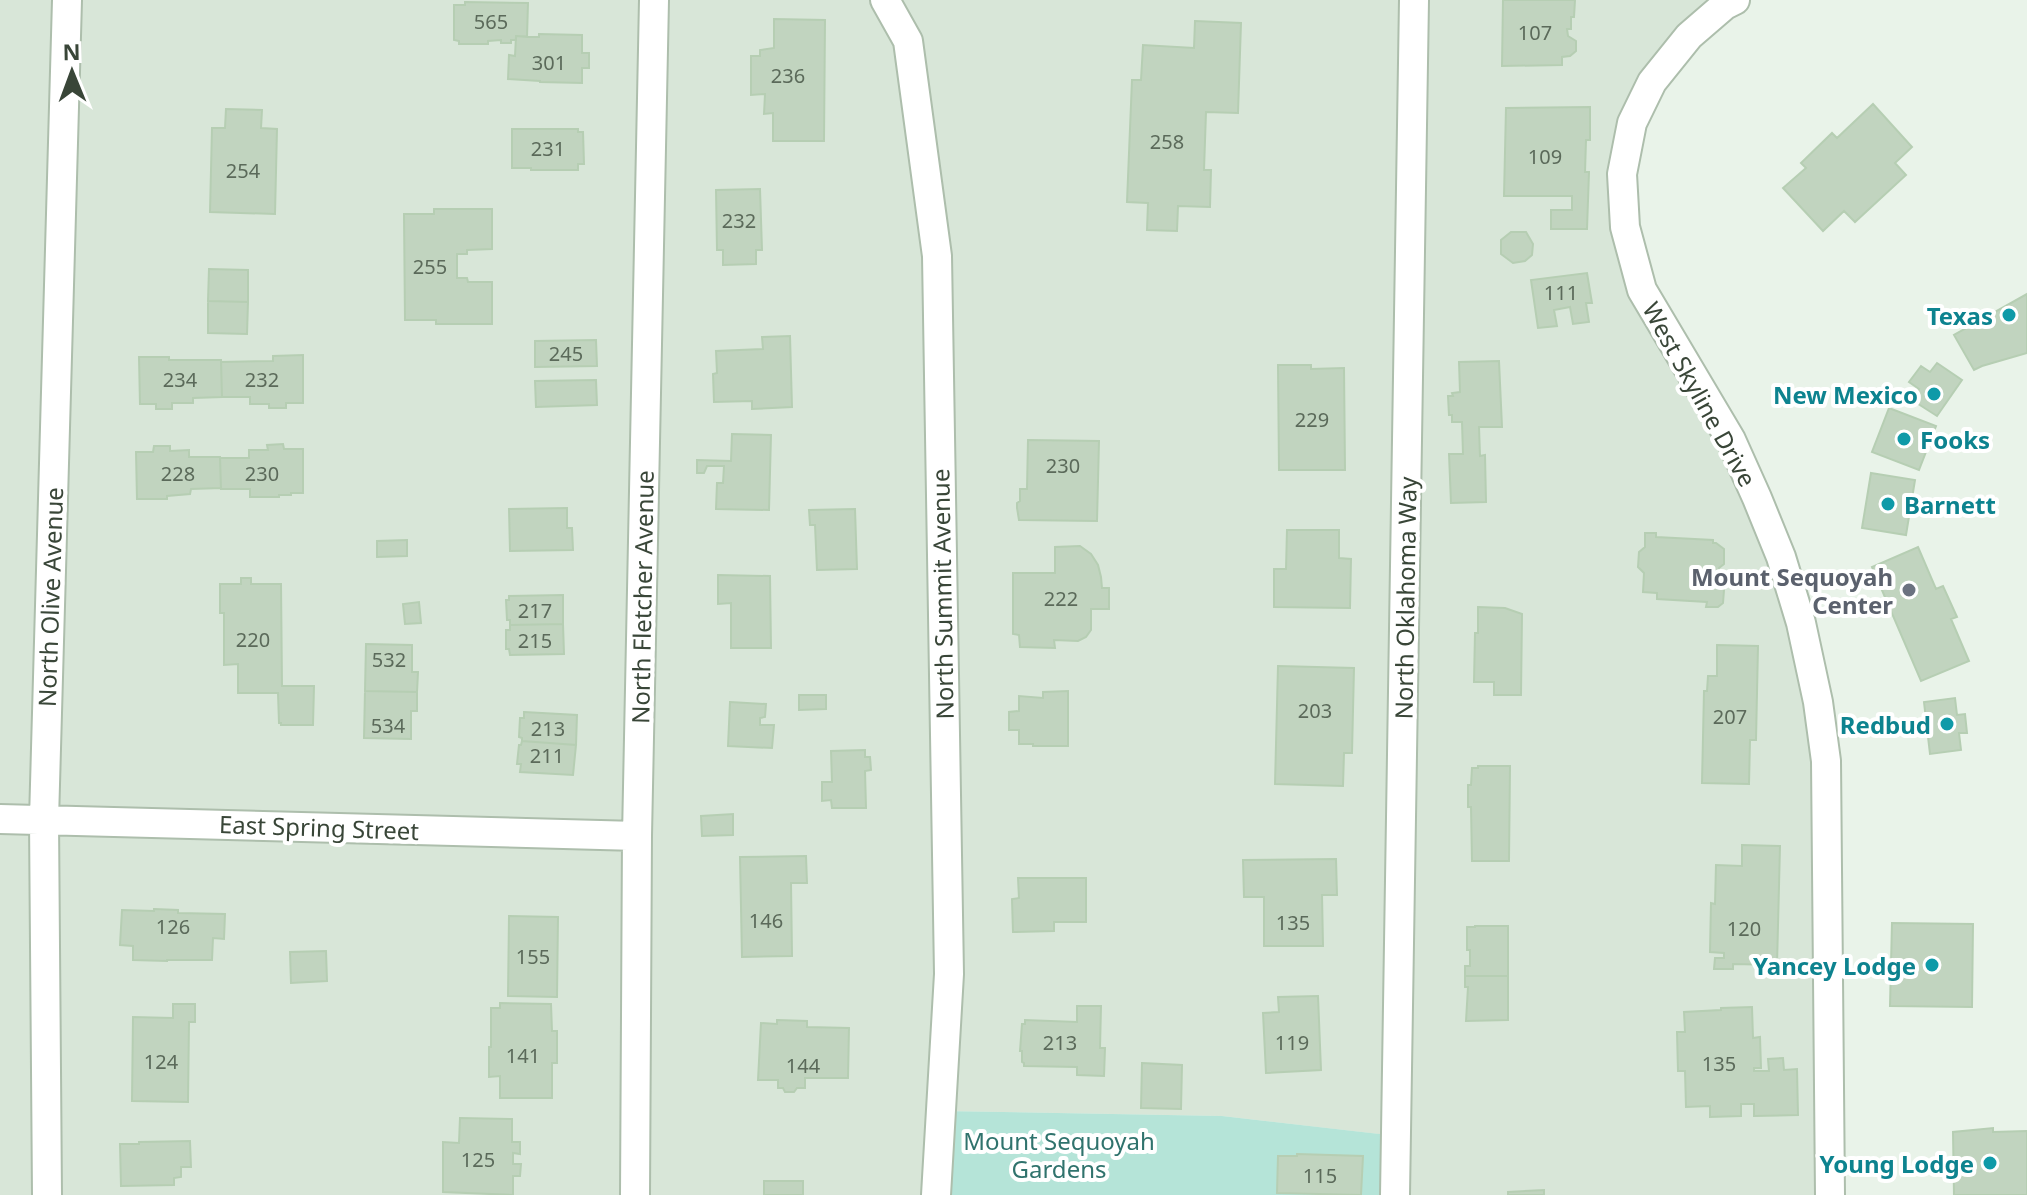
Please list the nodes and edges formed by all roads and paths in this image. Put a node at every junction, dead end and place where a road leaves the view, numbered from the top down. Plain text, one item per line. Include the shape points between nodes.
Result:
1 (67, 0) edge
2 (654, 0) edge
3 (885, 0) edge
4 (1414, 0) edge
5 (1735, 0) edge
6 (0, 819) edge
7 (44, 820) junction
8 (637, 836) junction
9 (47, 1195) edge
10 (635, 1195) edge
11 (936, 1195) edge
12 (1395, 1195) edge
13 (1830, 1195) edge

1 - 7 street, North Olive Avenue
2 - 8 street, North Fletcher Avenue
3 - 11 street, North Summit Avenue via 908,41 937,256 949,974
4 - 12 street, North Oklahoma Way
5 - 13 street, West Skyline Drive via 1689,36 1652,82 1632,123 1622,174 1625,227 1642,290 1731,440 1781,557 1818,702 1826,761
6 - 7 street, East Spring Street
7 - 8 street, East Spring Street
7 - 9 street, North Olive Avenue
8 - 10 street, North Fletcher Avenue

